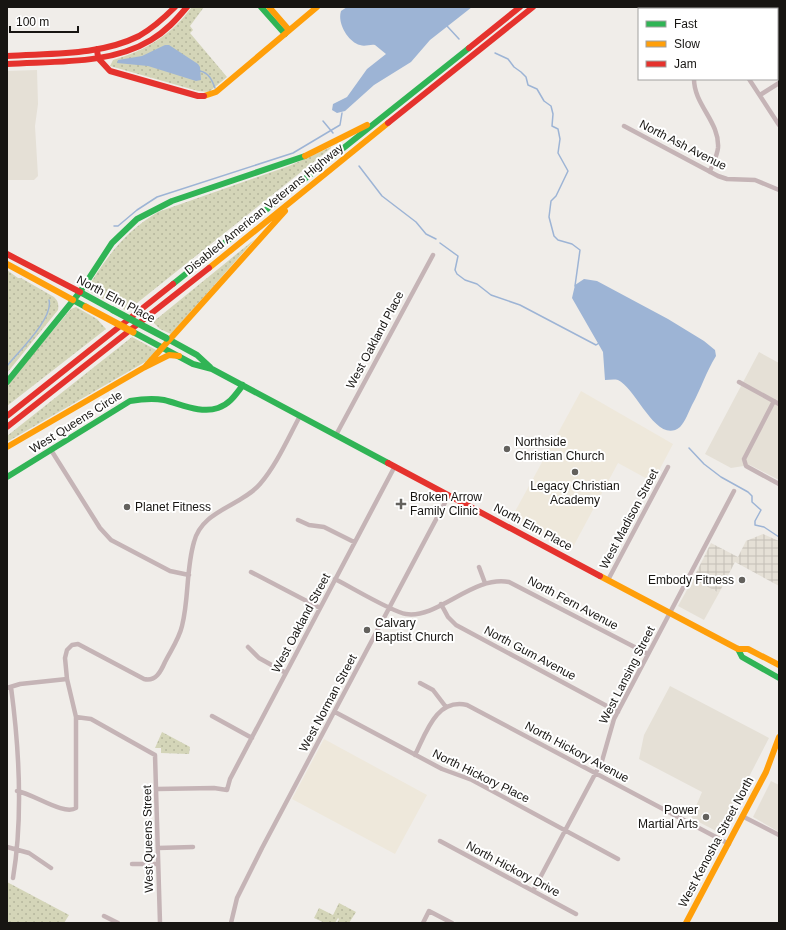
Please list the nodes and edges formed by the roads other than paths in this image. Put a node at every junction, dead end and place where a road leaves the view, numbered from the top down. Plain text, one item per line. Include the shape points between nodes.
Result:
1 (175, 7) edge
2 (187, 7) edge
3 (261, 7) edge
4 (269, 7) edge
5 (317, 7) edge
6 (520, 7) edge
7 (533, 7) edge
8 (287, 32) junction
9 (97, 49) junction
10 (7, 56) edge
11 (98, 58) junction
12 (7, 64) edge
13 (694, 80) edge
14 (750, 80) edge
15 (779, 83) edge
16 (760, 95) junction
17 (384, 116) junction
18 (779, 125) edge
19 (624, 126) dead end
20 (710, 172) junction
21 (779, 190) edge
22 (300, 195) junction
23 (7, 254) edge
24 (433, 255) dead end
25 (7, 264) edge
26 (80, 292) junction
27 (73, 300) junction
28 (168, 339) junction
29 (161, 347) junction
30 (179, 356) junction
31 (145, 367) junction
32 (212, 369) junction
33 (7, 382) edge
34 (739, 382) dead end
35 (243, 385) junction
36 (774, 401) junction
37 (779, 404) edge
38 (7, 416) edge
39 (300, 416) junction
40 (7, 427) edge
41 (336, 435) junction
42 (7, 447) edge
43 (51, 450) junction
44 (395, 466) junction
45 (668, 468) dead end
46 (7, 477) edge
47 (779, 484) edge
48 (734, 492) dead end
49 (450, 495) junction
50 (298, 520) dead end
51 (354, 542) junction
52 (479, 567) dead end
53 (251, 572) dead end
54 (189, 575) junction
55 (335, 578) junction
56 (608, 580) junction
57 (485, 583) junction
58 (441, 604) junction
59 (320, 608) junction
60 (390, 608) junction
61 (670, 613) junction
62 (248, 647) dead end
63 (738, 649) junction
64 (648, 654) junction
65 (779, 665) edge
66 (286, 673) junction
67 (779, 678) edge
68 (67, 679) junction
69 (420, 683) dead end
70 (9, 687) edge
71 (446, 707) junction
72 (335, 712) junction
73 (618, 712) junction
74 (212, 716) dead end
75 (76, 717) junction
76 (779, 737) edge
77 (252, 738) junction
78 (779, 753) edge
79 (415, 754) junction
80 (766, 772) junction
81 (596, 773) junction
82 (157, 789) junction
83 (18, 791) junction
84 (742, 816) junction
85 (566, 830) junction
86 (779, 835) edge
87 (440, 841) dead end
88 (728, 844) junction
89 (7, 847) edge
90 (193, 847) dead end
91 (158, 848) junction
92 (18, 849) junction
93 (618, 858) dead end
94 (132, 864) dead end
95 (158, 864) junction
96 (51, 868) dead end
97 (13, 878) dead end
98 (534, 891) junction
99 (576, 914) dead end
100 (104, 916) dead end
101 (118, 923) edge
102 (160, 923) edge
103 (231, 923) edge
104 (423, 923) edge
105 (452, 923) edge
106 (686, 923) edge

1 - 9 main road via 152,29 137,38 116,46
2 - 11 main road via 170,26 138,48
3 - 8 main road
4 - 8 main road
5 - 8 main road
6 - 17 main road, Disabled American Veterans Highway
7 - 22 main road, Disabled American Veterans Highway
8 - 11 main road via 208,96 198,96 110,71
9 - 10 main road
9 - 11 main road
11 - 12 main road
13 - 20 street via 696,95 717,135 717,153
14 - 16 street
15 - 16 street
16 - 18 street
17 - 26 main road via 299,159 176,199 147,213 120,235
17 - 38 main road, Disabled American Veterans Highway
19 - 20 street, North Ash Avenue
20 - 21 street, North Ash Avenue via 727,179 755,180
22 - 28 main road
22 - 40 main road, Disabled American Veterans Highway
23 - 26 main road, North Elm Place
24 - 41 street, West Oakland Place
25 - 27 main road, North Elm Place
26 - 27 main road
26 - 28 main road, North Elm Place, bridge
27 - 29 main road, North Elm Place, bridge
27 - 33 main road
28 - 29 main road
28 - 32 main road, North Elm Place via 198,355
29 - 30 main road, North Elm Place
29 - 31 main road
30 - 31 main road via 169,355
30 - 32 main road, North Elm Place via 193,364
31 - 42 main road
32 - 35 main road, North Elm Place
34 - 36 street
35 - 39 main road, North Elm Place
35 - 43 main road, West Queens Circle via 228,405 211,410 160,398 145,397 130,401
36 - 37 street
36 - 47 street via 744,459 746,466
39 - 41 main road, North Elm Place
39 - 54 street via 272,468 260,484 245,497 215,514 202,526 194,541
41 - 44 main road, North Elm Place
43 - 46 main road, West Queens Circle
43 - 54 street via 100,528 111,540 170,571
44 - 49 main road, North Elm Place
44 - 51 street, West Oakland Street
45 - 56 street, West Madison Street
48 - 61 street, West Lansing Street
49 - 56 main road, North Elm Place
49 - 60 street, West Norman Street
50 - 51 street via 324,527
51 - 55 street, West Oakland Street
52 - 57 street
53 - 59 street
54 - 68 street via 181,631 154,678 148,680 74,644 70,646 64,658
55 - 59 street, West Oakland Street
55 - 60 street, North Fern Avenue
56 - 61 main road, North Elm Place
57 - 58 street, North Fern Avenue
57 - 64 street, North Fern Avenue via 501,580 516,584
58 - 60 street, North Fern Avenue via 413,615 402,614
58 - 73 street, North Gum Avenue via 456,625
59 - 66 street, West Oakland Street
60 - 72 street, West Norman Street
61 - 63 main road, North Elm Place
61 - 64 street, West Lansing Street
62 - 66 street via 258,658
63 - 65 main road, North Elm Place via 748,650
63 - 67 main road, North Elm Place via 742,657
64 - 73 street, West Lansing Street
66 - 77 street, West Oakland Street
68 - 70 street
68 - 75 street
69 - 71 street via 433,690
70 - 83 street via 17,740
71 - 79 street via 434,718
71 - 81 street, North Hickory Avenue via 459,704 475,708
72 - 79 street, North Hickory Place
72 - 103 street, West Norman Street via 239,893
73 - 81 street, West Lansing Street via 610,727 604,756
74 - 77 street
75 - 82 street, West Queens Street via 92,719 155,755
75 - 83 street via 76,808 72,811 64,810
76 - 80 main road, West Kenosha Street North
77 - 82 street, West Oakland Street via 230,779 227,790
78 - 80 main road, West Kenosha Street North
79 - 85 street, North Hickory Place
80 - 84 main road, West Kenosha Street North
81 - 85 street, West Lansing Street
81 - 88 street, North Hickory Avenue
82 - 91 street, West Queens Street
83 - 92 street
84 - 86 street
84 - 88 main road, West Kenosha Street North
85 - 93 street, North Hickory Place
85 - 98 street, West Lansing Street
87 - 98 street, North Hickory Drive
88 - 106 main road, West Kenosha Street North
89 - 92 street
90 - 91 street
91 - 95 street, West Queens Street
92 - 96 street via 29,853
92 - 97 street
94 - 95 street
95 - 102 street, West Queens Street
98 - 99 street, North Hickory Drive
100 - 101 street
104 - 105 street via 429,911

